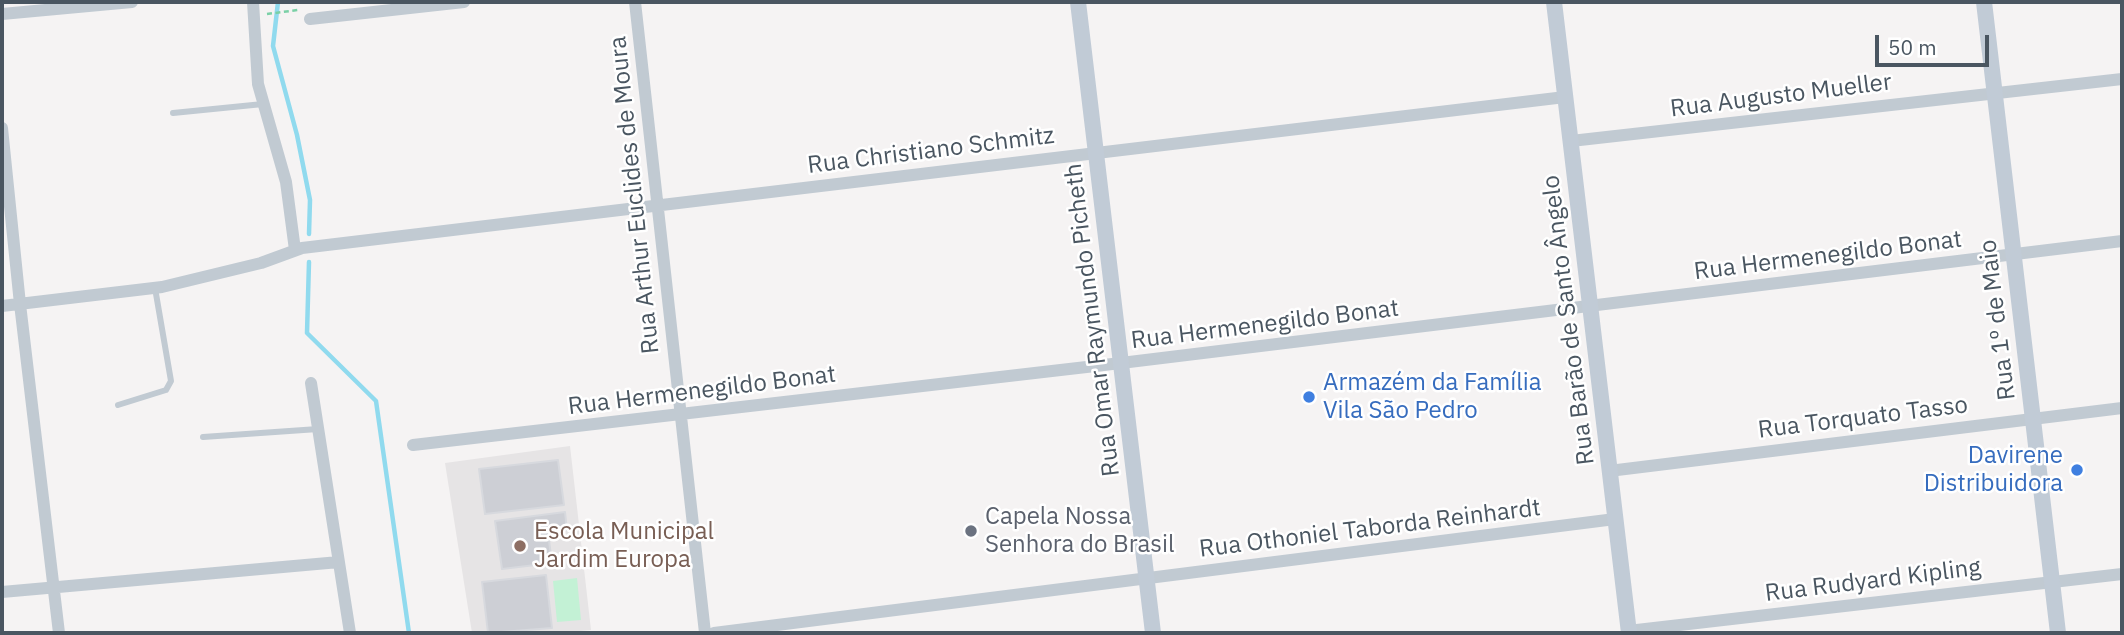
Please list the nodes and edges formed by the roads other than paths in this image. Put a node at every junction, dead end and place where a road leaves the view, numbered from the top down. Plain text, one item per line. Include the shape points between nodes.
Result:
1 (132, 2) edge
2 (253, 2) edge
3 (464, 2) edge
4 (635, 2) edge
5 (1078, 2) edge
6 (1554, 2) edge
7 (1984, 2) edge
8 (2, 14) edge
9 (310, 19) dead end
10 (2122, 79) edge
11 (1995, 92) junction
12 (1565, 97) junction
13 (265, 103) junction
14 (173, 113) dead end
15 (2, 128) edge
16 (1570, 141) junction
17 (1096, 153) junction
18 (657, 205) junction
19 (7, 232) edge
20 (2122, 241) edge
21 (298, 249) junction
22 (2014, 254) junction
23 (155, 288) junction
24 (20, 304) junction
25 (2, 306) edge
26 (1590, 306) junction
27 (1121, 363) junction
28 (311, 383) dead end
29 (118, 405) dead end
30 (2122, 408) edge
31 (681, 414) junction
32 (2033, 417) junction
33 (318, 429) junction
34 (203, 436) dead end
35 (413, 445) dead end
36 (1609, 471) junction
37 (1615, 519) junction
38 (339, 562) junction
39 (2122, 574) edge
40 (1146, 579) junction
41 (2052, 581) junction
42 (54, 586) junction
43 (2, 592) edge
44 (1628, 632) edge
45 (59, 633) edge
46 (350, 633) edge
47 (705, 633) edge
48 (714, 633) edge
49 (1153, 633) edge
50 (2058, 633) edge

1 - 8 street
2 - 13 street via 258,84
3 - 9 street
4 - 18 street, Rua Arthur Euclides de Moura
5 - 17 main road, Rua Omar Raymundo Picheth
6 - 12 main road, Rua Barão de Santo Ângelo
7 - 11 main road, Rua 1º de Maio
10 - 11 street, Rua Augusto Mueller
11 - 16 street, Rua Augusto Mueller
11 - 22 main road, Rua 1º de Maio
12 - 16 main road, Rua Barão de Santo Ângelo
12 - 17 street, Rua Christiano Schmitz
13 - 14 lane
13 - 21 street
15 - 19 street
16 - 26 main road, Rua Barão de Santo Ângelo
17 - 18 street, Rua Christiano Schmitz
17 - 27 main road, Rua Omar Raymundo Picheth
18 - 21 street, Rua Christiano Schmitz
18 - 31 street, Rua Arthur Euclides de Moura
19 - 24 street
20 - 22 street, Rua Hermenegildo Bonat
21 - 23 street, Rua Christiano Schmitz via 206,278
22 - 26 street, Rua Hermenegildo Bonat
22 - 32 main road, Rua 1º de Maio
23 - 24 street, Rua Christiano Schmitz
23 - 29 lane via 172,381 166,390
24 - 25 street, Rua Christiano Schmitz
24 - 42 street
26 - 27 street, Rua Hermenegildo Bonat
26 - 36 main road, Rua Barão de Santo Ângelo
27 - 31 street, Rua Hermenegildo Bonat
27 - 40 main road, Rua Omar Raymundo Picheth
28 - 33 street
30 - 32 street, Rua Torquato Tasso
31 - 35 street, Rua Hermenegildo Bonat
31 - 47 street, Rua Arthur Euclides de Moura
32 - 36 street, Rua Torquato Tasso
32 - 41 main road, Rua 1º de Maio
33 - 34 lane
33 - 38 street
36 - 37 main road, Rua Barão de Santo Ângelo
37 - 40 street, Rua Othoniel Taborda Reinhardt
37 - 44 main road, Rua Barão de Santo Ângelo
38 - 42 street
38 - 46 street
39 - 41 street, Rua Rudyard Kipling
40 - 48 street, Rua Othoniel Taborda Reinhardt
40 - 49 main road, Rua Omar Raymundo Picheth
41 - 44 street, Rua Rudyard Kipling
41 - 50 main road, Rua 1º de Maio
42 - 43 street
42 - 45 street

